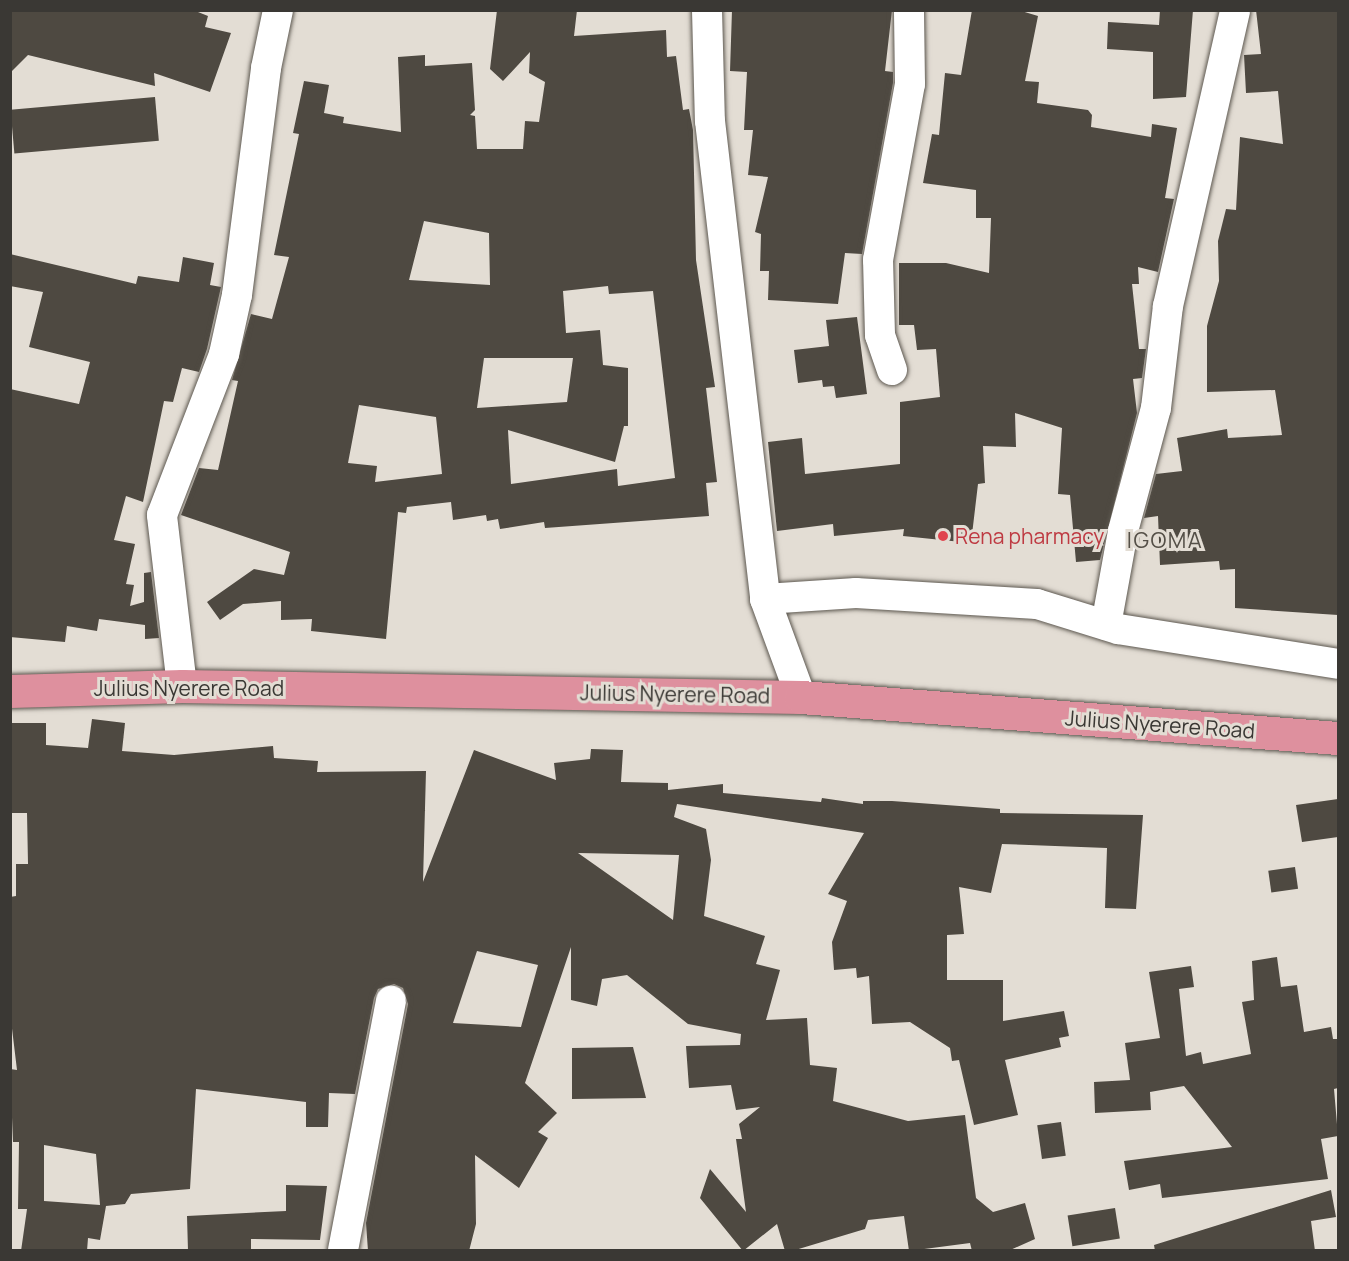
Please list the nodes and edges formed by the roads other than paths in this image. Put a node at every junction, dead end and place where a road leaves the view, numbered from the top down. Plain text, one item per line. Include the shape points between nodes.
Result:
1 (278, 10) edge
2 (707, 10) edge
3 (909, 10) edge
4 (1235, 10) edge
5 (892, 370) dead end
6 (765, 599) junction
7 (1106, 625) junction
8 (1338, 664) edge
9 (182, 686) junction
10 (10, 691) edge
11 (801, 697) junction
12 (1338, 738) edge
13 (391, 1001) dead end
14 (343, 1251) edge

1 - 9 street via 266,68 237,295 224,354 162,515
2 - 6 street via 710,121
3 - 5 street via 910,84 878,260 880,335
4 - 7 street via 1168,306 1156,408 1123,531
6 - 7 street via 856,593 1037,604
6 - 11 street
7 - 8 street
9 - 10 highway, Julius Nyerere Road
9 - 11 highway, Julius Nyerere Road
11 - 12 highway, Julius Nyerere Road
13 - 14 street

